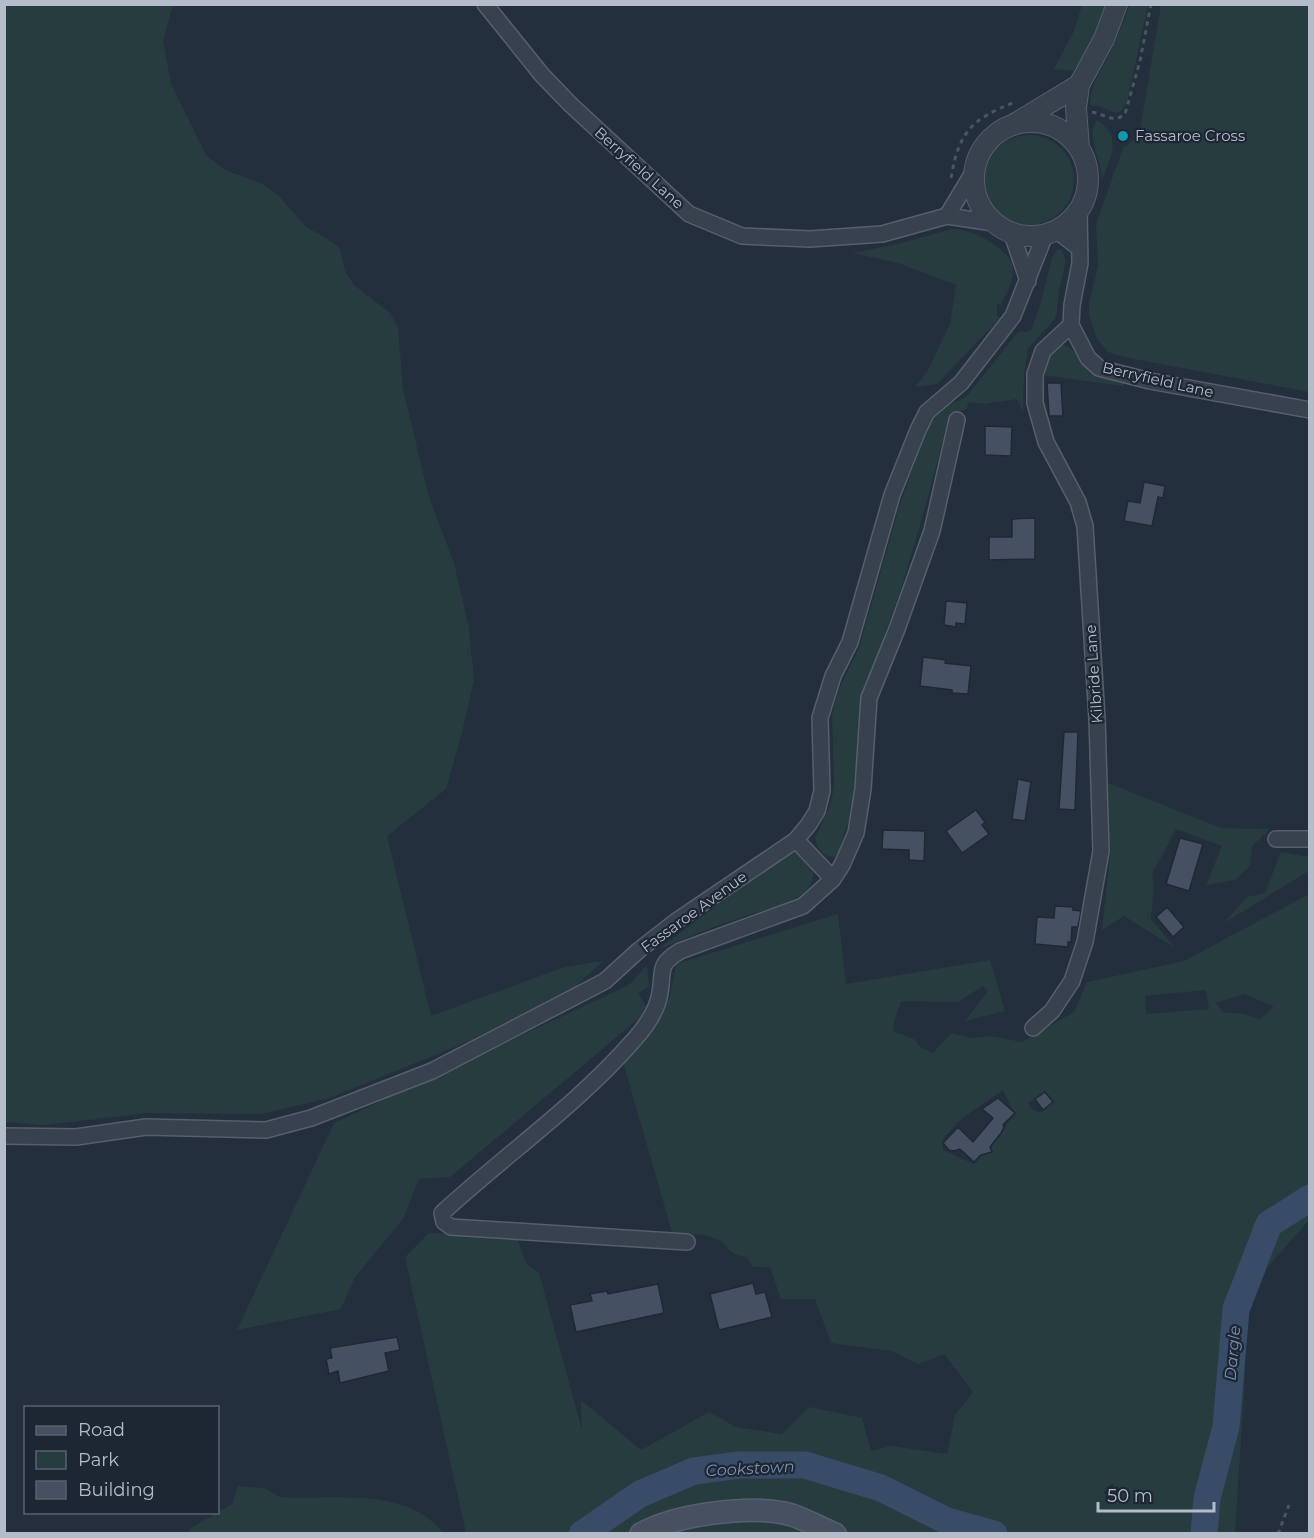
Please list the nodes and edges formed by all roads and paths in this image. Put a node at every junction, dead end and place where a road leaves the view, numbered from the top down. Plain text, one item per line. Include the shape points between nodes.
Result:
1 (485, 4) edge
2 (1117, 4) edge
3 (1079, 85) junction
4 (1014, 124) junction
5 (1079, 148) junction
6 (974, 171) junction
7 (1079, 211) junction
8 (947, 216) junction
9 (994, 223) junction
10 (1051, 233) junction
11 (1012, 234) junction
12 (1079, 248) junction
13 (1028, 281) junction
14 (1071, 325) junction
15 (1310, 410) edge
16 (957, 420) dead end
17 (1310, 838) edge
18 (1276, 839) dead end
19 (796, 840) junction
20 (833, 879) junction
21 (1033, 1028) dead end
22 (4, 1136) edge
23 (687, 1242) dead end
24 (1289, 1505) dead end
25 (642, 1533) edge
26 (835, 1533) edge
27 (1278, 1533) edge

1 - 8 street, Berryfield Lane via 571,105 689,214 742,236 810,239 882,234
2 - 3 street via 1104,39
3 - 4 street
3 - 5 street
4 - 5 street via 1051,125 1067,134
4 - 6 street via 987,142
5 - 7 street via 1088,180
6 - 8 street
6 - 9 street via 974,190 981,208
7 - 10 street
7 - 12 street
8 - 9 street, Berryfield Lane
9 - 11 street
10 - 11 street via 1029,237
10 - 12 street
10 - 13 street, Fassaroe Avenue
11 - 13 street
12 - 14 street
13 - 19 street, Fassaroe Avenue via 1013,316 961,383 927,412 918,430 892,495 850,642 833,676 820,718 822,791 818,811
14 - 15 street, Berryfield Lane via 1088,358 1099,368
14 - 21 street, Kilbride Lane via 1043,351 1035,374 1035,403 1046,442 1078,502 1085,526 1101,851 1085,942 1075,973 1052,1011
16 - 20 street via 932,531 869,699 856,833
17 - 18 street
19 - 20 street
19 - 22 street, Fassaroe Avenue via 675,922 605,981 432,1071 311,1118 266,1130 146,1126 76,1137
20 - 23 street via 803,906 668,958 652,1016 634,1040 582,1092 442,1213 444,1222 451,1227
24 - 27 path
25 - 26 main road via 695,1515 746,1510 790,1515

